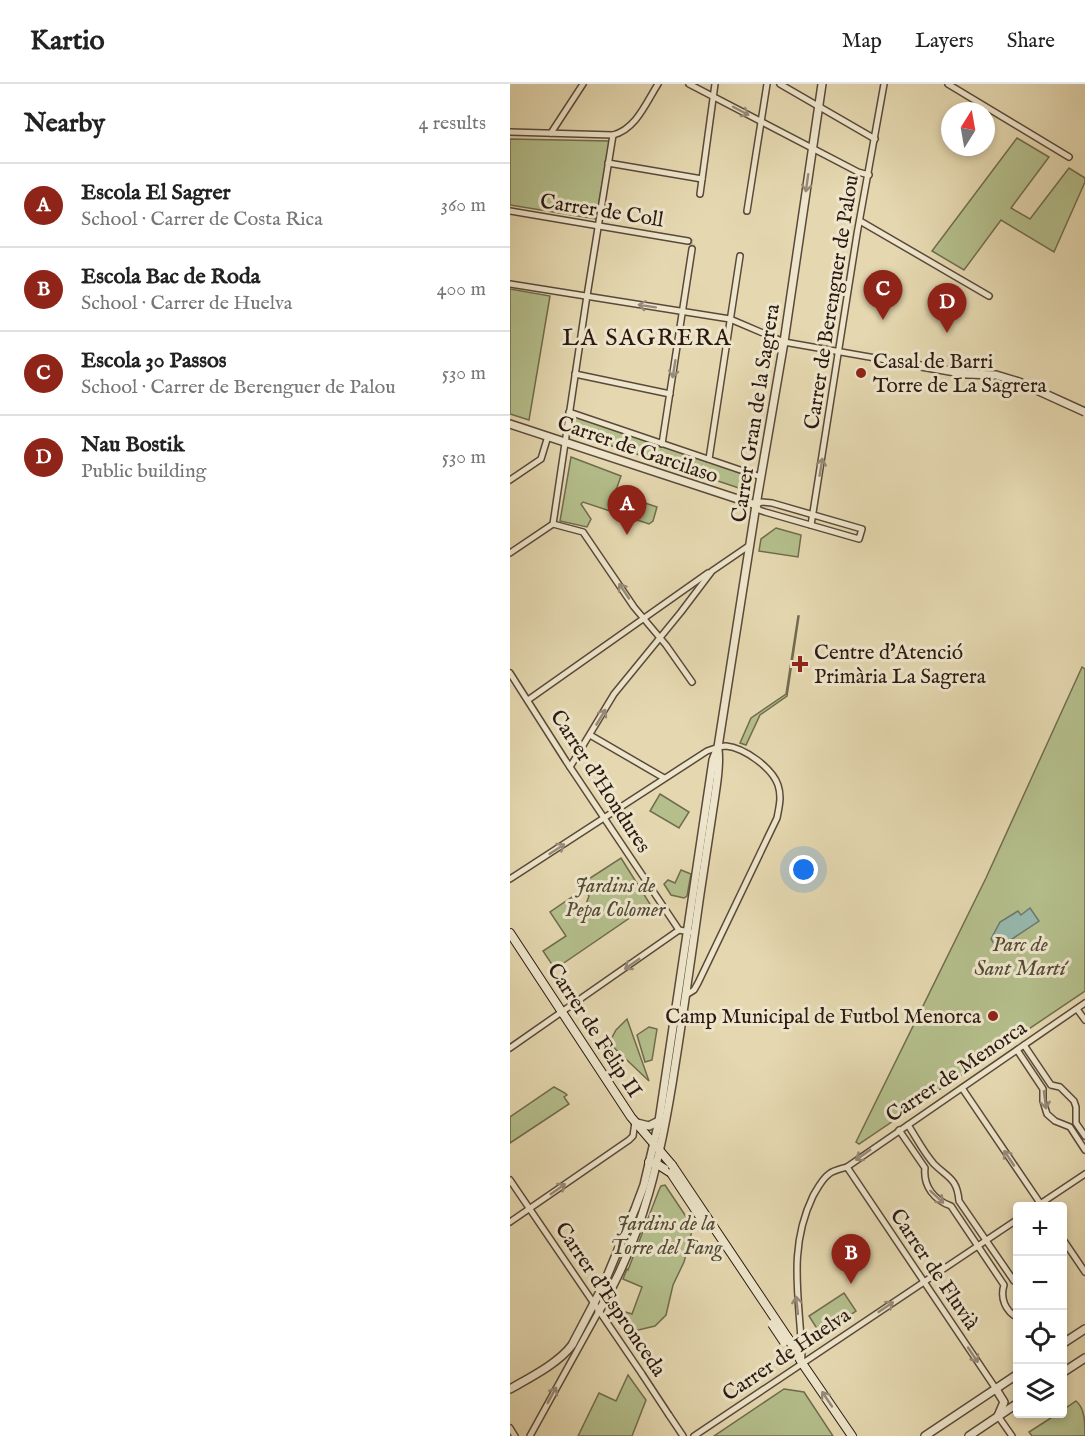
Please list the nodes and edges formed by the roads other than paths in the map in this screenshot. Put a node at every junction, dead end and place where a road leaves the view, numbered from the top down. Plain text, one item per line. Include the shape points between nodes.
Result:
1 (583, 84) edge
2 (658, 84) edge
3 (689, 84) edge
4 (716, 84) edge
5 (767, 84) edge
6 (780, 84) edge
7 (822, 84) edge
8 (884, 84) edge
9 (948, 84) edge
10 (714, 97) junction
11 (819, 106) junction
12 (760, 121) junction
13 (510, 132) edge
14 (551, 133) junction
15 (613, 135) junction
16 (875, 139) junction
17 (813, 148) junction
18 (1068, 157) dead end
19 (608, 163) junction
20 (869, 175) junction
21 (702, 179) junction
22 (700, 194) dead end
23 (510, 211) edge
24 (747, 211) dead end
25 (860, 221) junction
26 (599, 225) junction
27 (688, 241) dead end
28 (692, 249) tunnel mouth
29 (740, 256) dead end
30 (510, 284) edge
31 (587, 296) junction
32 (989, 296) dead end
33 (683, 312) junction
34 (730, 319) junction
35 (784, 342) junction
36 (839, 352) junction
37 (898, 362) joint
38 (574, 374) junction
39 (670, 394) junction
40 (569, 412) junction
41 (1085, 412) edge
42 (510, 424) edge
43 (548, 436) junction
44 (566, 442) junction
45 (662, 444) junction
46 (710, 459) junction
47 (761, 477) junction
48 (510, 480) edge
49 (756, 505) junction
50 (813, 514) junction
51 (553, 524) junction
52 (811, 525) junction
53 (750, 545) junction
54 (510, 553) edge
55 (712, 571) junction
56 (645, 619) junction
57 (660, 637) junction
58 (510, 673) edge
59 (692, 682) dead end
60 (528, 700) junction
61 (590, 735) junction
62 (718, 747) junction
63 (570, 767) junction
64 (664, 778) junction
65 (604, 818) junction
66 (510, 879) edge
67 (680, 930) junction
68 (692, 932) junction
69 (510, 933) edge
70 (686, 995) junction
71 (1085, 1003) edge
72 (1077, 1009) junction
73 (563, 1013) junction
74 (1085, 1020) edge
75 (1024, 1045) junction
76 (510, 1048) edge
77 (1017, 1050) junction
78 (962, 1088) junction
79 (659, 1121) junction
80 (635, 1122) junction
81 (908, 1125) junction
82 (899, 1130) junction
83 (1085, 1136) edge
84 (653, 1145) junction
85 (1085, 1150) edge
86 (660, 1152) junction
87 (653, 1163) junction
88 (846, 1167) junction
89 (671, 1169) junction
90 (1085, 1174) edge
91 (510, 1180) edge
92 (1037, 1202) edge
93 (1046, 1202) edge
94 (530, 1209) junction
95 (510, 1222) edge
96 (1013, 1222) edge
97 (986, 1240) junction
98 (1067, 1245) edge
99 (978, 1246) junction
100 (1085, 1272) edge
101 (1013, 1280) edge
102 (924, 1282) junction
103 (594, 1303) junction
104 (599, 1311) junction
105 (1013, 1316) edge
106 (1085, 1329) edge
107 (1067, 1341) edge
108 (1085, 1358) edge
109 (802, 1363) junction
110 (1067, 1370) edge
111 (1013, 1377) edge
112 (510, 1389) edge
113 (996, 1389) junction
114 (1013, 1406) edge
115 (998, 1416) junction
116 (510, 1428) edge
117 (515, 1436) edge
118 (530, 1436) edge
119 (683, 1436) edge
120 (693, 1436) edge
121 (852, 1436) edge
122 (925, 1436) edge
123 (969, 1436) edge
124 (1012, 1436) edge

1 - 14 street
2 - 15 street via 631,126
3 - 10 street
4 - 10 street
5 - 12 street
6 - 11 street
7 - 11 street, Carrer Gran de la Sagrera
8 - 16 street, Carrer de Berenguer de Palou
9 - 18 street
10 -> 12 street
10 - 21 street
11 - 16 street
11 - 17 street, Carrer Gran de la Sagrera
12 - 17 street
12 - 24 street
13 - 14 street
14 - 15 street
15 - 19 street
16 - 20 street, Carrer de Berenguer de Palou
17 - 20 street
17 -> 35 street, Carrer Gran de la Sagrera
19 - 21 street
19 - 26 street
20 - 25 street, Carrer de Berenguer de Palou
21 - 22 street
23 - 26 street, Carrer de Coll
25 - 32 street
25 - 36 street, Carrer de Berenguer de Palou
26 - 27 street, Carrer de Coll
26 - 31 street
28 - 33 street
29 - 34 street
30 - 31 street
33 -> 31 street
31 - 38 street
33 - 34 street
33 -> 39 street
34 - 35 street
34 - 46 street
35 - 36 street
35 - 47 street, Carrer Gran de la Sagrera
36 - 37 street
50 -> 36 street, Carrer de Berenguer de Palou
37 - 41 street, bridge via 1003,376
38 - 39 street
38 - 40 street
39 - 45 street
40 - 44 street
40 - 45 street, Carrer de Garcilaso
42 - 43 street, Carrer de Garcilaso
43 - 44 street, Carrer de Garcilaso
43 - 48 street via 541,459
44 - 49 street, Carrer de Garcilaso
44 - 51 street
45 - 46 street, Carrer de Garcilaso
46 - 47 street, Carrer de Garcilaso
47 - 49 street, Carrer Gran de la Sagrera
49 - 50 street, Carrer de Garcilaso via 768,502
49 - 52 street, Carrer de Garcilaso via 759,510
49 - 53 street, Carrer Gran de la Sagrera
50 - 52 street, Carrer de Berenguer de Palou
50 - 52 street, Carrer de Garcilaso via 862,529 859,539
51 - 54 street
56 -> 51 street via 583,532
53 - 55 street
53 - 62 street, Carrer Gran de la Sagrera
55 - 56 street
55 - 57 street
56 - 57 street
56 - 60 street
57 - 59 street
61 -> 57 street via 614,694
58 - 60 street, Carrer d'Hondures
60 - 63 street, Carrer d'Hondures
61 - 63 street
61 - 64 street
62 - 64 street
62 - 68 street, Carrer Gran de la Sagrera via 713,760
62 - 70 street via 726,746 753,757 771,772 781,802 777,818 698,983
63 - 65 street, Carrer d'Hondures
64 - 65 street
66 -> 65 street
65 - 67 street, Carrer d'Hondures
67 - 68 street
67 -> 73 street
68 - 70 street, Carrer Gran de la Sagrera
68 - 79 street, Carrer Gran de la Sagrera
69 - 73 main road, Carrer de Felip II
70 - 86 street, Carrer Gran de la Sagrera
71 - 72 street, Carrer de Menorca
72 - 74 street
72 - 75 street, Carrer de Menorca
73 - 76 street
73 - 80 main road, Carrer de Felip II
75 - 77 street, Carrer de Menorca
75 - 83 street via 1051,1085 1070,1095 1076,1107 1076,1123
77 - 78 street, Carrer de Menorca
77 -> 85 street via 1044,1089 1047,1114 1070,1127
78 - 81 street, Carrer de Menorca
92 -> 78 street
79 - 80 street via 649,1126
79 - 84 street, Carrer Gran de la Sagrera
80 - 84 main road, Carrer de Felip II
94 -> 80 street via 629,1140
81 - 82 street, Carrer de Menorca
81 - 97 street via 934,1164 954,1180 959,1201
82 -> 88 street, Carrer de Menorca
82 -> 99 street via 925,1168 924,1178 931,1192 951,1206
84 - 86 main road, Carrer de Felip II
84 - 87 street, Carrer Gran de la Sagrera
86 - 87 street, Carrer Gran de la Sagrera
86 - 89 main road, Carrer de Felip II
87 - 89 main road
87 - 103 street
87 - 104 street via 652,1187 610,1293
88 - 102 street, Carrer de Fluvià
109 -> 88 street, Carrer de Menorca via 796,1276 802,1227 819,1186 830,1173
89 - 109 main road, bridge
90 - 93 street
91 - 94 street, Carrer d'Espronceda
94 - 95 street
94 - 103 street, Carrer d'Espronceda
96 - 97 street, Carrer de Huelva
97 - 99 street, Carrer de Huelva
97 - 101 street
98 - 100 street
99 - 102 street, Carrer de Huelva
99 - 105 street via 1004,1285 1001,1295
109 -> 102 street, Carrer de Huelva
102 -> 113 street, Carrer de Fluvià
103 - 104 street, Carrer d'Espronceda
103 - 112 street via 568,1351
118 -> 104 street
104 - 119 street, Carrer d'Espronceda, bridge
106 - 107 street
108 - 110 street
109 - 120 street, Carrer de Huelva
121 -> 109 main road
111 - 113 street
113 - 115 street via 1004,1402
113 - 122 street
114 - 115 street
115 - 123 street
115 - 124 street
116 - 117 street

